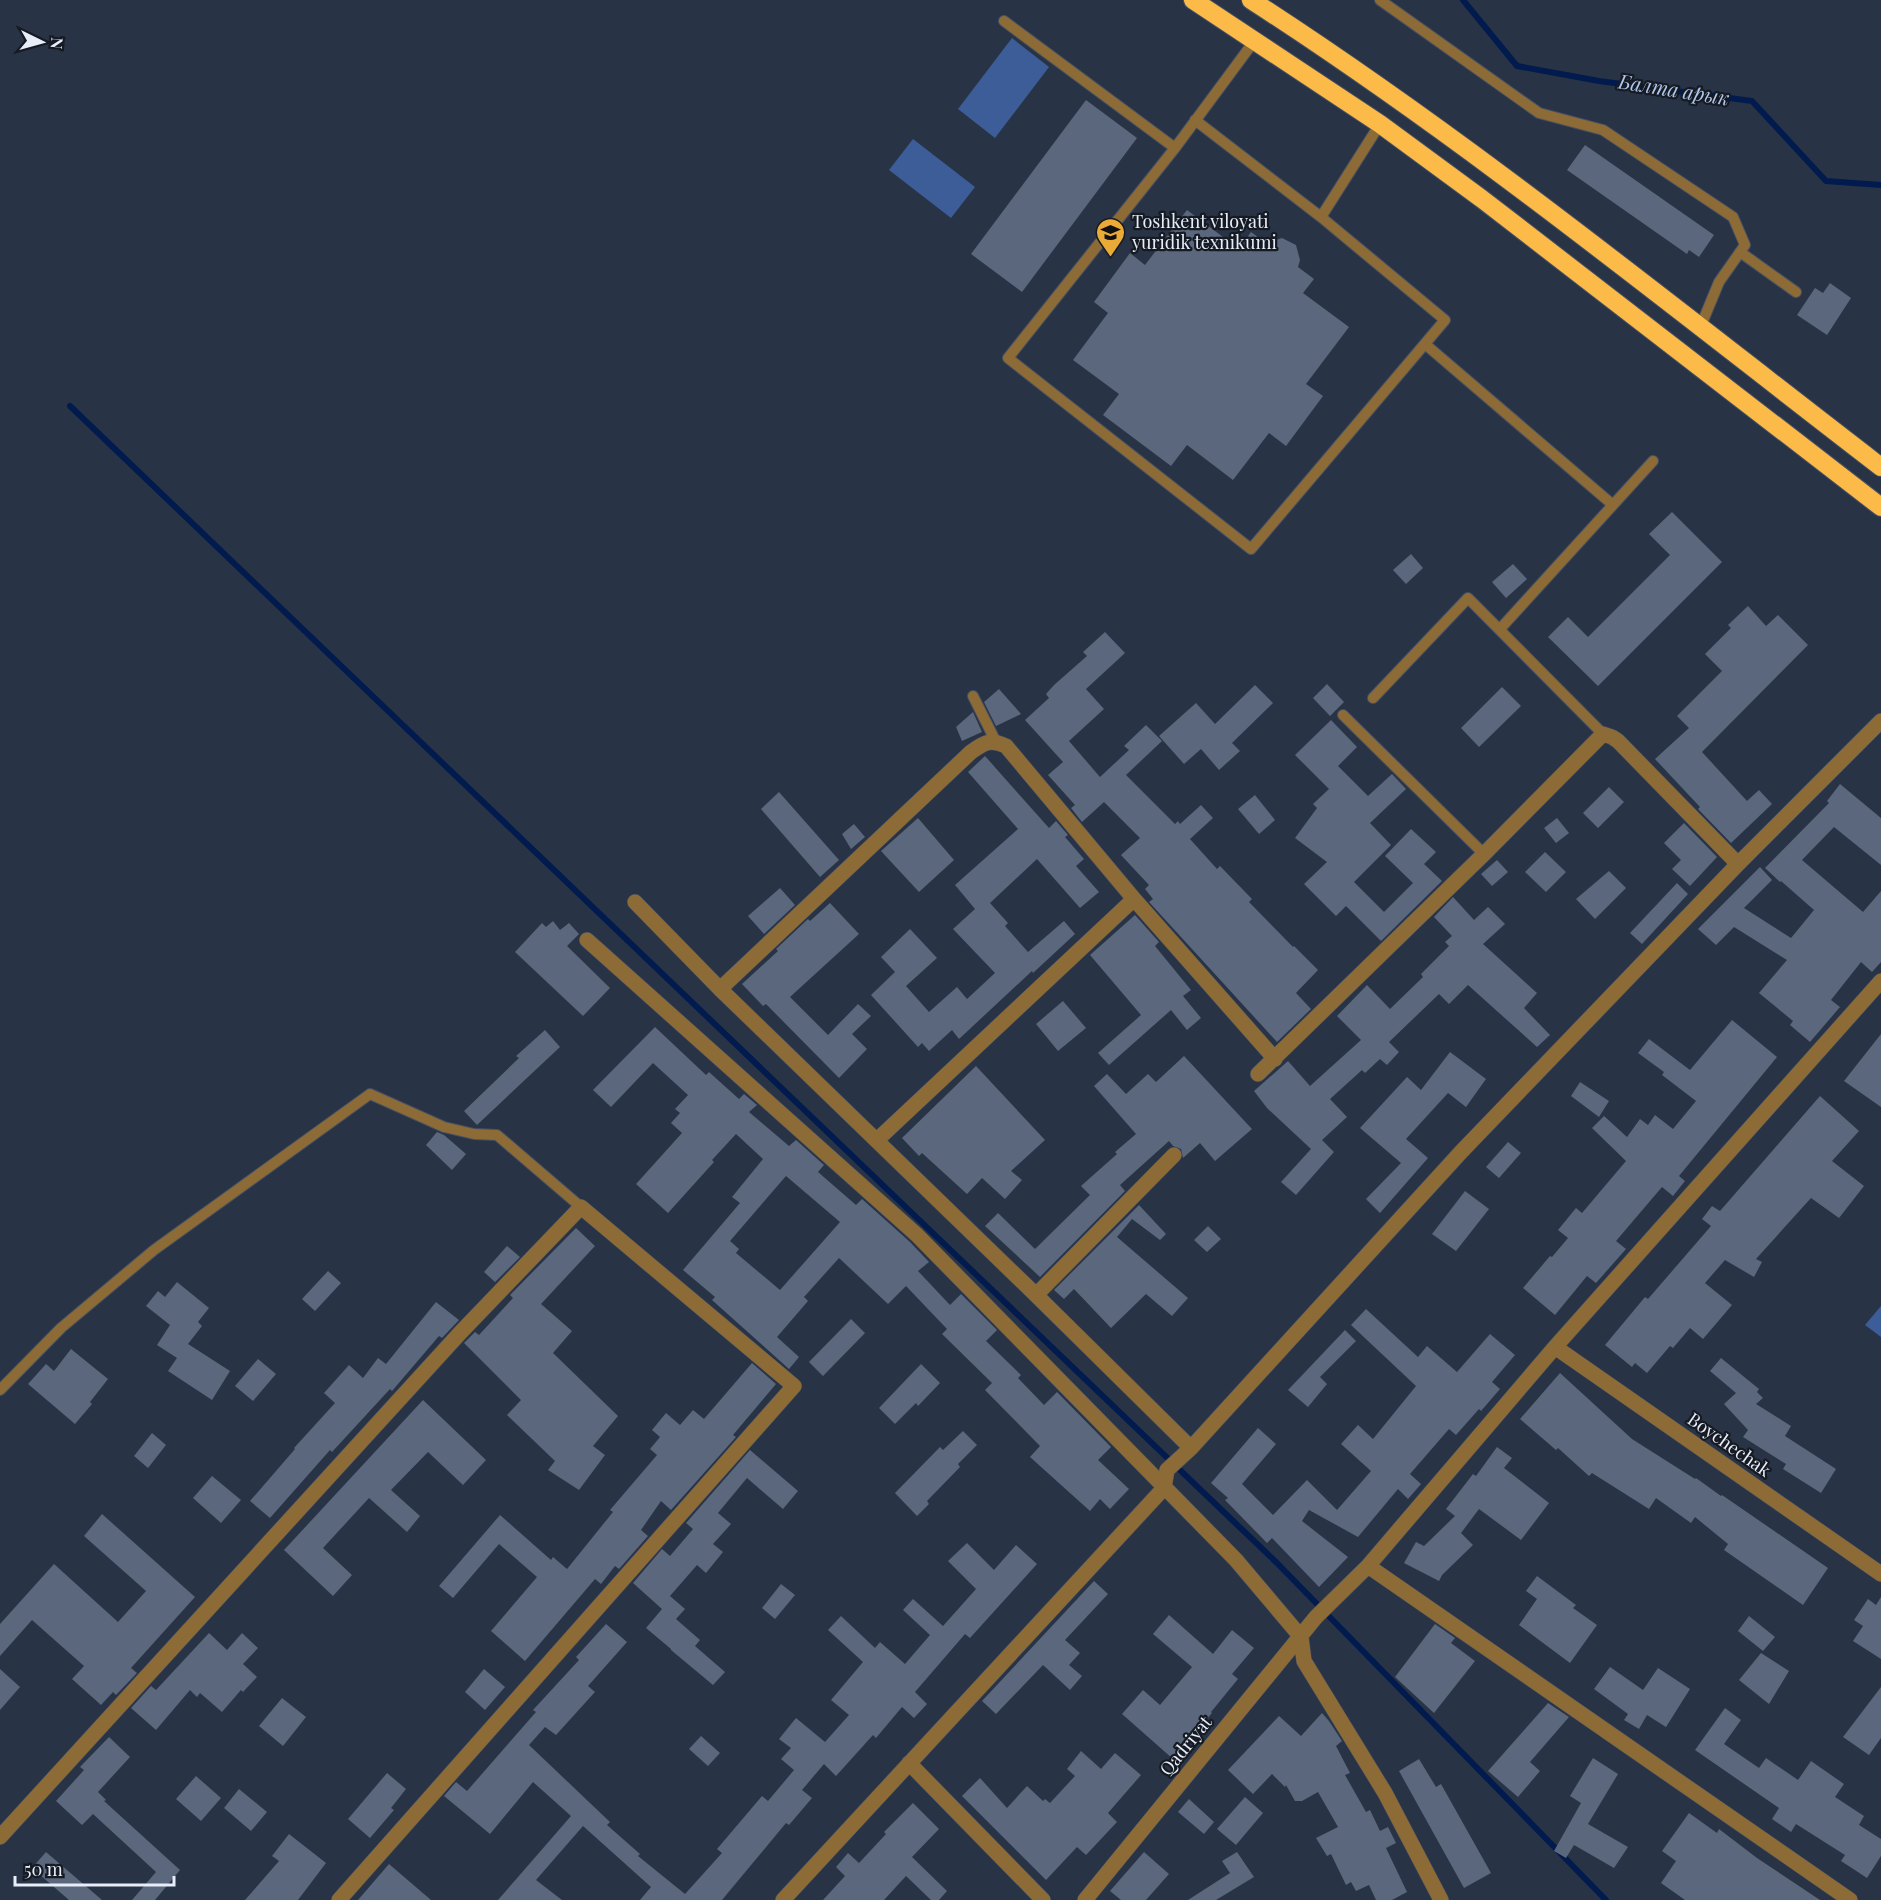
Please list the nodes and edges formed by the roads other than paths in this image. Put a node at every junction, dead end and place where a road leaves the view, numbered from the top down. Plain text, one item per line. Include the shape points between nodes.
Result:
1 (1193, 0) edge
2 (1251, 0) edge
3 (1380, 0) edge
4 (1004, 21) dead end
5 (1255, 40) junction
6 (1195, 120) junction
7 (1380, 124) junction
8 (1174, 148) junction
9 (1321, 217) junction
10 (1740, 252) junction
11 (1796, 292) dead end
12 (1700, 328) junction
13 (1425, 344) junction
14 (1653, 461) dead end
15 (1881, 468) edge
16 (1613, 505) junction
17 (1881, 507) edge
18 (1500, 629) junction
19 (974, 696) dead end
20 (1373, 698) dead end
21 (1343, 715) dead end
22 (1881, 721) edge
23 (1603, 734) junction
24 (996, 742) junction
25 (1485, 854) junction
26 (1738, 864) junction
27 (1134, 899) junction
28 (635, 902) dead end
29 (587, 940) dead end
30 (1881, 981) edge
31 (720, 989) junction
32 (1275, 1059) junction
33 (1258, 1074) dead end
34 (877, 1140) junction
35 (1174, 1155) dead end
36 (581, 1207) junction
37 (1036, 1294) junction
38 (1555, 1347) junction
39 (0, 1390) edge
40 (1185, 1452) junction
41 (1164, 1488) junction
42 (1368, 1566) junction
43 (1881, 1574) edge
44 (1301, 1637) junction
45 (909, 1763) junction
46 (0, 1837) edge
47 (339, 1900) edge
48 (783, 1900) edge
49 (1043, 1900) edge
50 (1085, 1900) edge
51 (1442, 1900) edge
52 (1850, 1900) edge

1 - 5 highway
2 - 12 highway via 1497,171
3 - 10 lane via 1539,113 1603,130 1733,217 1745,245
4 - 8 lane
5 - 6 lane
5 - 7 highway
6 - 8 lane
6 - 9 lane
7 - 9 lane
7 - 17 highway
8 - 13 lane via 1008,358 1251,549
9 - 13 lane via 1445,320
10 - 11 lane
10 - 12 lane via 1719,282
12 - 15 highway
13 - 16 lane
14 - 16 lane
16 - 18 lane
18 - 20 lane via 1468,598
18 - 23 lane
19 - 24 lane
21 - 25 lane
22 - 26 street
23 - 25 street
23 - 26 street via 1618,741
24 - 27 street via 1006,746
24 - 31 street via 971,752
25 - 32 street
26 - 40 street via 1461,1152
27 - 32 street
27 - 34 street
28 - 31 street
29 - 41 street via 917,1235
30 - 38 street, Qadriyat
31 - 34 street
32 - 33 street
34 - 37 street
35 - 37 street
36 - 39 lane via 497,1135 444,1127 370,1094 154,1250 61,1328
36 - 46 street via 460,1333
36 - 47 street via 794,1386
37 - 40 street
38 - 42 street, Qadriyat
38 - 43 street, Boychechak
40 - 41 street via 1167,1470
41 - 44 street via 1236,1560
41 - 45 street
42 - 44 street, Qadriyat
42 - 52 street
44 - 50 street, Qadriyat
44 - 51 street via 1304,1661 1385,1793
45 - 48 street
45 - 49 street

